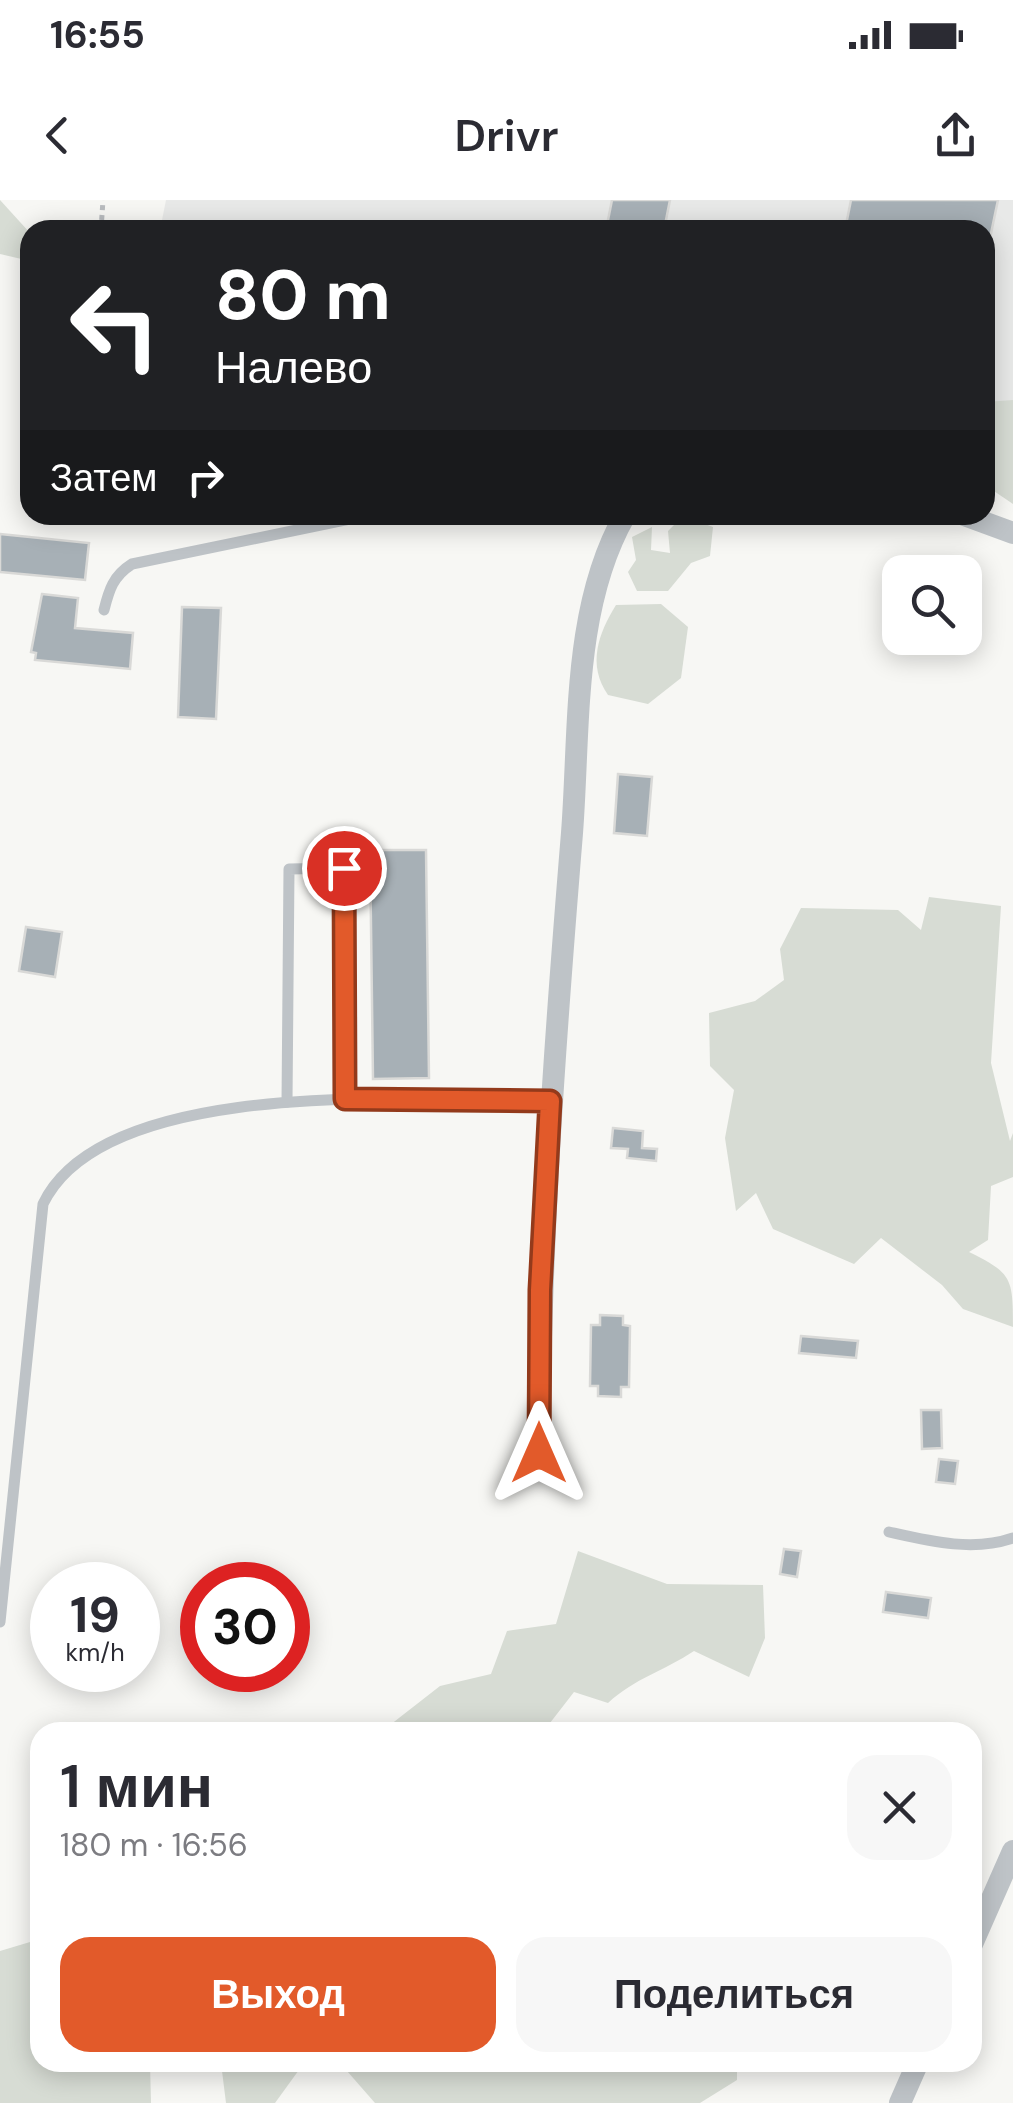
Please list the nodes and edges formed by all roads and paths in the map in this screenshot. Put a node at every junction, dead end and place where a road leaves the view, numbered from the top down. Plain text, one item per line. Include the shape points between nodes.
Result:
1 (320, 525) edge
2 (619, 525) edge
3 (104, 610) dead end
4 (345, 1099) junction
5 (550, 1101) junction
6 (288, 1102) junction
7 (539, 1453) dead end
8 (889, 1532) dead end
9 (1013, 1538) edge
10 (0, 1622) edge
11 (1013, 1851) edge
12 (982, 1921) edge
13 (914, 2072) edge
14 (900, 2103) edge

1 - 3 lane via 132,564 119,572
2 - 5 street via 604,551 588,636
4 - 5 lane
4 - 6 lane
4 - 6 lane via 344,868 289,869
5 - 7 street
6 - 10 lane via 179,1115 139,1128 52,1186 35,1258
8 - 9 lane via 942,1544
11 - 12 street
13 - 14 street

